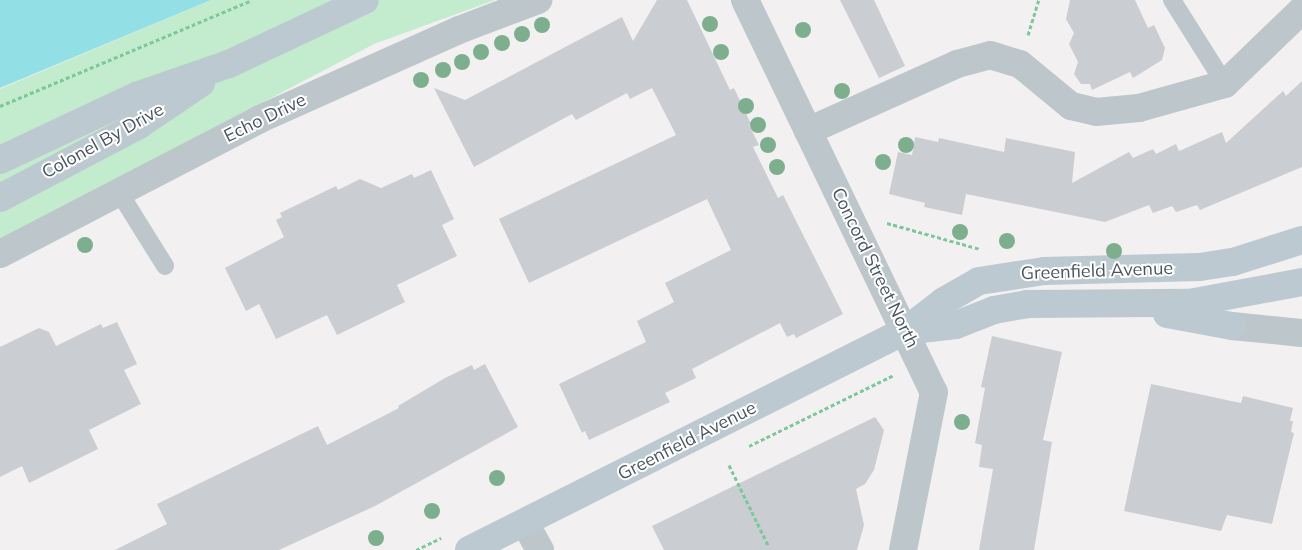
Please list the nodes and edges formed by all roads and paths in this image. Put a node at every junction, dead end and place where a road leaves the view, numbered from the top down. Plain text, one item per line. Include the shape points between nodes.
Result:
1 (252, 0) edge
2 (365, 0) edge
3 (538, 0) edge
4 (745, 0) edge
5 (1040, 0) edge
6 (1172, 0) edge
7 (1302, 10) edge
8 (229, 64) junction
9 (1020, 64) junction
10 (1225, 84) junction
11 (0, 106) edge
12 (808, 131) junction
13 (0, 160) edge
14 (119, 192) junction
15 (0, 198) edge
16 (881, 222) dead end
17 (1302, 240) edge
18 (986, 250) dead end
19 (0, 254) edge
20 (165, 266) dead end
21 (1302, 282) edge
22 (1119, 304) junction
23 (1232, 326) joint
24 (905, 331) junction
25 (1302, 333) edge
26 (729, 465) dead end
27 (525, 523) junction
28 (768, 546) dead end
29 (470, 550) edge
30 (540, 550) edge
31 (903, 550) edge

1 - 11 path
2 - 8 main road, Colonel By Drive
3 - 14 street, Echo Drive via 459,30 260,119
4 - 12 street, Concord Street North
5 - 9 path
6 - 10 lane
7 - 10 street
8 - 13 main road, Colonel By Drive via 136,96
8 - 15 main road, Colonel By Drive via 140,125
9 - 10 street via 1071,106 1096,112 1139,108
9 - 12 street via 990,55 958,64
12 - 24 street, Concord Street North
14 - 19 street, Echo Drive
14 - 20 lane
16 - 18 path
17 - 24 main road, Greenfield Avenue via 1233,262 1200,267 1044,271 994,277 961,290
21 - 22 main road, Greenfield Avenue via 1218,300
22 - 23 main road
22 - 24 main road, Greenfield Avenue via 1027,304 994,310 956,325
23 - 25 street
24 - 27 main road, Greenfield Avenue
24 - 31 street, Concord Street North via 934,392
26 - 28 path
27 - 29 main road, Greenfield Avenue
27 - 30 street

